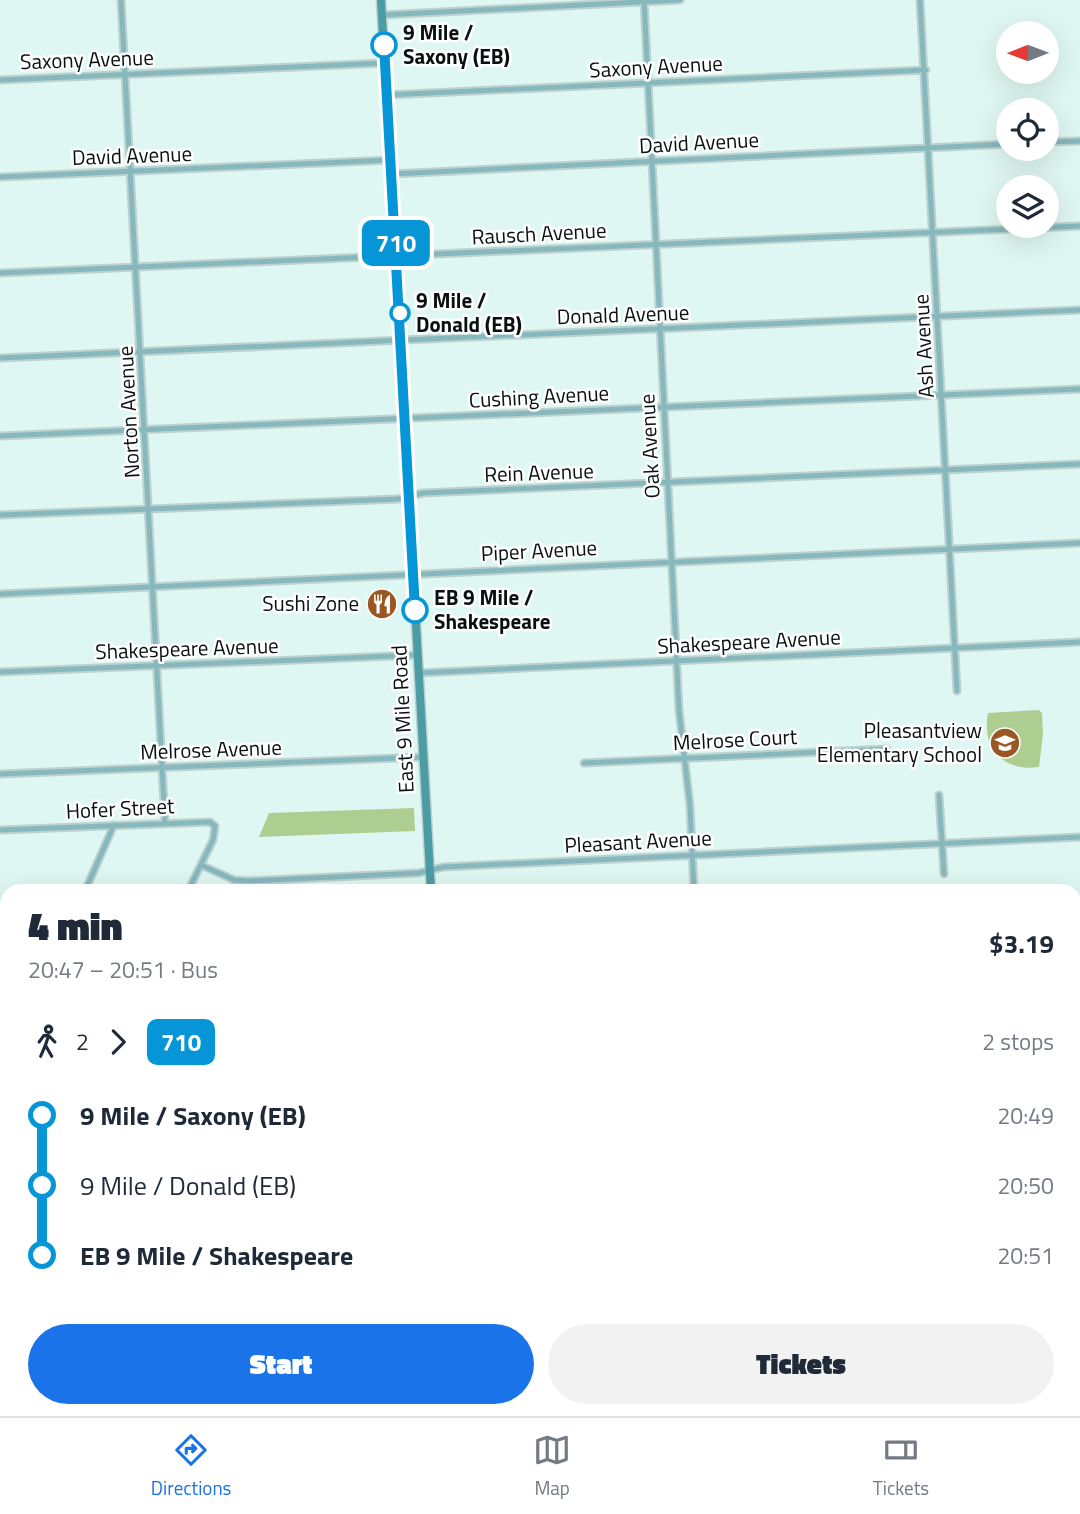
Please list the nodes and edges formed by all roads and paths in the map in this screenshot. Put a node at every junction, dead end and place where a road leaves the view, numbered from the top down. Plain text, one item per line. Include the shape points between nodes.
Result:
1 (121, 0) edge
2 (381, 0) edge
3 (680, 0) edge
4 (920, 0) edge
5 (644, 1) edge
6 (382, 15) junction
7 (385, 63) junction
8 (926, 71) junction
9 (126, 74) junction
10 (0, 80) edge
11 (648, 83) junction
12 (387, 95) junction
13 (1080, 141) edge
14 (1059, 142) edge
15 (996, 145) edge
16 (930, 148) junction
17 (391, 160) junction
18 (651, 161) junction
19 (131, 172) junction
20 (392, 174) junction
21 (0, 177) edge
22 (1080, 226) edge
23 (933, 233) junction
24 (655, 245) junction
25 (397, 256) junction
26 (137, 267) junction
27 (0, 273) edge
28 (1080, 310) edge
29 (938, 316) junction
30 (660, 329) junction
31 (401, 340) junction
32 (142, 352) junction
33 (0, 358) edge
34 (1080, 389) edge
35 (942, 395) junction
36 (664, 407) junction
37 (404, 419) junction
38 (145, 430) junction
39 (0, 436) edge
40 (1080, 464) edge
41 (946, 470) junction
42 (668, 483) junction
43 (409, 497) junction
44 (149, 508) junction
45 (0, 515) edge
46 (1080, 543) edge
47 (950, 549) junction
48 (671, 561) junction
49 (413, 573) junction
50 (153, 587) junction
51 (0, 594) edge
52 (1080, 642) edge
53 (954, 648) junction
54 (417, 655) junction
55 (676, 662) junction
56 (157, 666) junction
57 (0, 672) edge
58 (419, 674) junction
59 (957, 691) dead end
60 (887, 749) dead end
61 (423, 757) junction
62 (685, 758) junction
63 (583, 763) dead end
64 (162, 768) junction
65 (0, 774) edge
66 (939, 795) dead end
67 (165, 823) junction
68 (114, 825) junction
69 (0, 830) edge
70 (1080, 837) edge
71 (942, 844) junction
72 (693, 855) junction
73 (201, 865) junction
74 (429, 871) junction
75 (944, 874) dead end
76 (88, 884) edge
77 (192, 884) edge
78 (430, 884) edge
79 (694, 884) edge

1 - 9 street, Norton Avenue
2 - 6 main road, East 9 Mile Road
3 - 5 street
4 - 8 street, Ash Avenue
5 - 6 street
5 - 11 street, Oak Avenue
6 - 7 main road, East 9 Mile Road
7 - 9 street, Saxony Avenue
7 - 12 main road, East 9 Mile Road
8 - 11 street, Saxony Avenue
8 - 16 street, Ash Avenue
9 - 10 street, Saxony Avenue
9 - 19 street, Norton Avenue
11 - 12 street, Saxony Avenue
11 - 18 street, Oak Avenue
12 - 17 main road, East 9 Mile Road
13 - 14 street
15 - 16 street, David Avenue
16 - 18 street, David Avenue
16 - 23 street, Ash Avenue
17 - 19 street, David Avenue
17 - 20 main road, East 9 Mile Road
18 - 20 street, David Avenue
18 - 24 street, Oak Avenue
19 - 21 street, David Avenue
19 - 26 street, Norton Avenue
20 - 25 main road, East 9 Mile Road
22 - 23 street, Rausch Avenue
23 - 24 street, Rausch Avenue
23 - 29 street, Ash Avenue
24 - 25 street, Rausch Avenue
24 - 30 street, Oak Avenue
25 - 26 street, Rausch Avenue
25 - 31 main road, East 9 Mile Road
26 - 27 street, Rausch Avenue
26 - 32 street, Norton Avenue
28 - 29 street, Donald Avenue
29 - 30 street, Donald Avenue
29 - 35 street, Ash Avenue
30 - 31 street, Donald Avenue
30 - 36 street, Oak Avenue
31 - 32 street, Donald Avenue
31 - 37 main road, East 9 Mile Road
32 - 33 street, Donald Avenue
32 - 38 street, Norton Avenue
34 - 35 street, Cushing Avenue
35 - 36 street, Cushing Avenue
35 - 41 street, Ash Avenue
36 - 37 street, Cushing Avenue
36 - 42 street, Oak Avenue
37 - 38 street, Cushing Avenue
37 - 43 main road, East 9 Mile Road
38 - 39 street, Cushing Avenue
38 - 44 street, Norton Avenue
40 - 41 street, Rein Avenue
41 - 42 street, Rein Avenue
41 - 47 street, Ash Avenue
42 - 43 street, Rein Avenue
42 - 48 street, Oak Avenue
43 - 44 street, Rein Avenue
43 - 49 main road, East 9 Mile Road
44 - 45 street, Rein Avenue
44 - 50 street, Norton Avenue
46 - 47 street, Piper Avenue
47 - 48 street, Piper Avenue
47 - 53 street, Ash Avenue
48 - 49 street, Piper Avenue
48 - 55 street, Oak Avenue
49 - 50 street, Piper Avenue
49 - 54 main road, East 9 Mile Road
50 - 51 street, Piper Avenue
50 - 56 street, Norton Avenue
52 - 53 street, Shakespeare Avenue
53 - 55 street, Shakespeare Avenue
53 - 59 street, Ash Avenue
54 - 56 street, Shakespeare Avenue
54 - 58 main road, East 9 Mile Road
55 - 58 street, Shakespeare Avenue
55 - 62 street, Oak Avenue
56 - 57 street, Shakespeare Avenue
56 - 64 street, Norton Avenue
58 - 61 main road, East 9 Mile Road
60 - 62 street, Melrose Court
61 - 64 street, Melrose Avenue
61 - 74 main road, East 9 Mile Road
62 - 63 street, Melrose Court
62 - 72 street, Oak Avenue
64 - 65 street, Melrose Avenue
64 - 67 street, Norton Avenue
66 - 71 street
67 - 68 street, Hofer Street
67 - 73 street, Hofer Street via 210,822 215,827
68 - 69 street, Hofer Street
68 - 76 street
70 - 71 street, Pleasant Avenue
71 - 72 street, Pleasant Avenue
71 - 75 street
72 - 74 street, Pleasant Avenue
72 - 79 street, Oak Avenue
73 - 74 street, Pleasant Avenue via 240,881
73 - 77 street
74 - 78 main road, East 9 Mile Road

